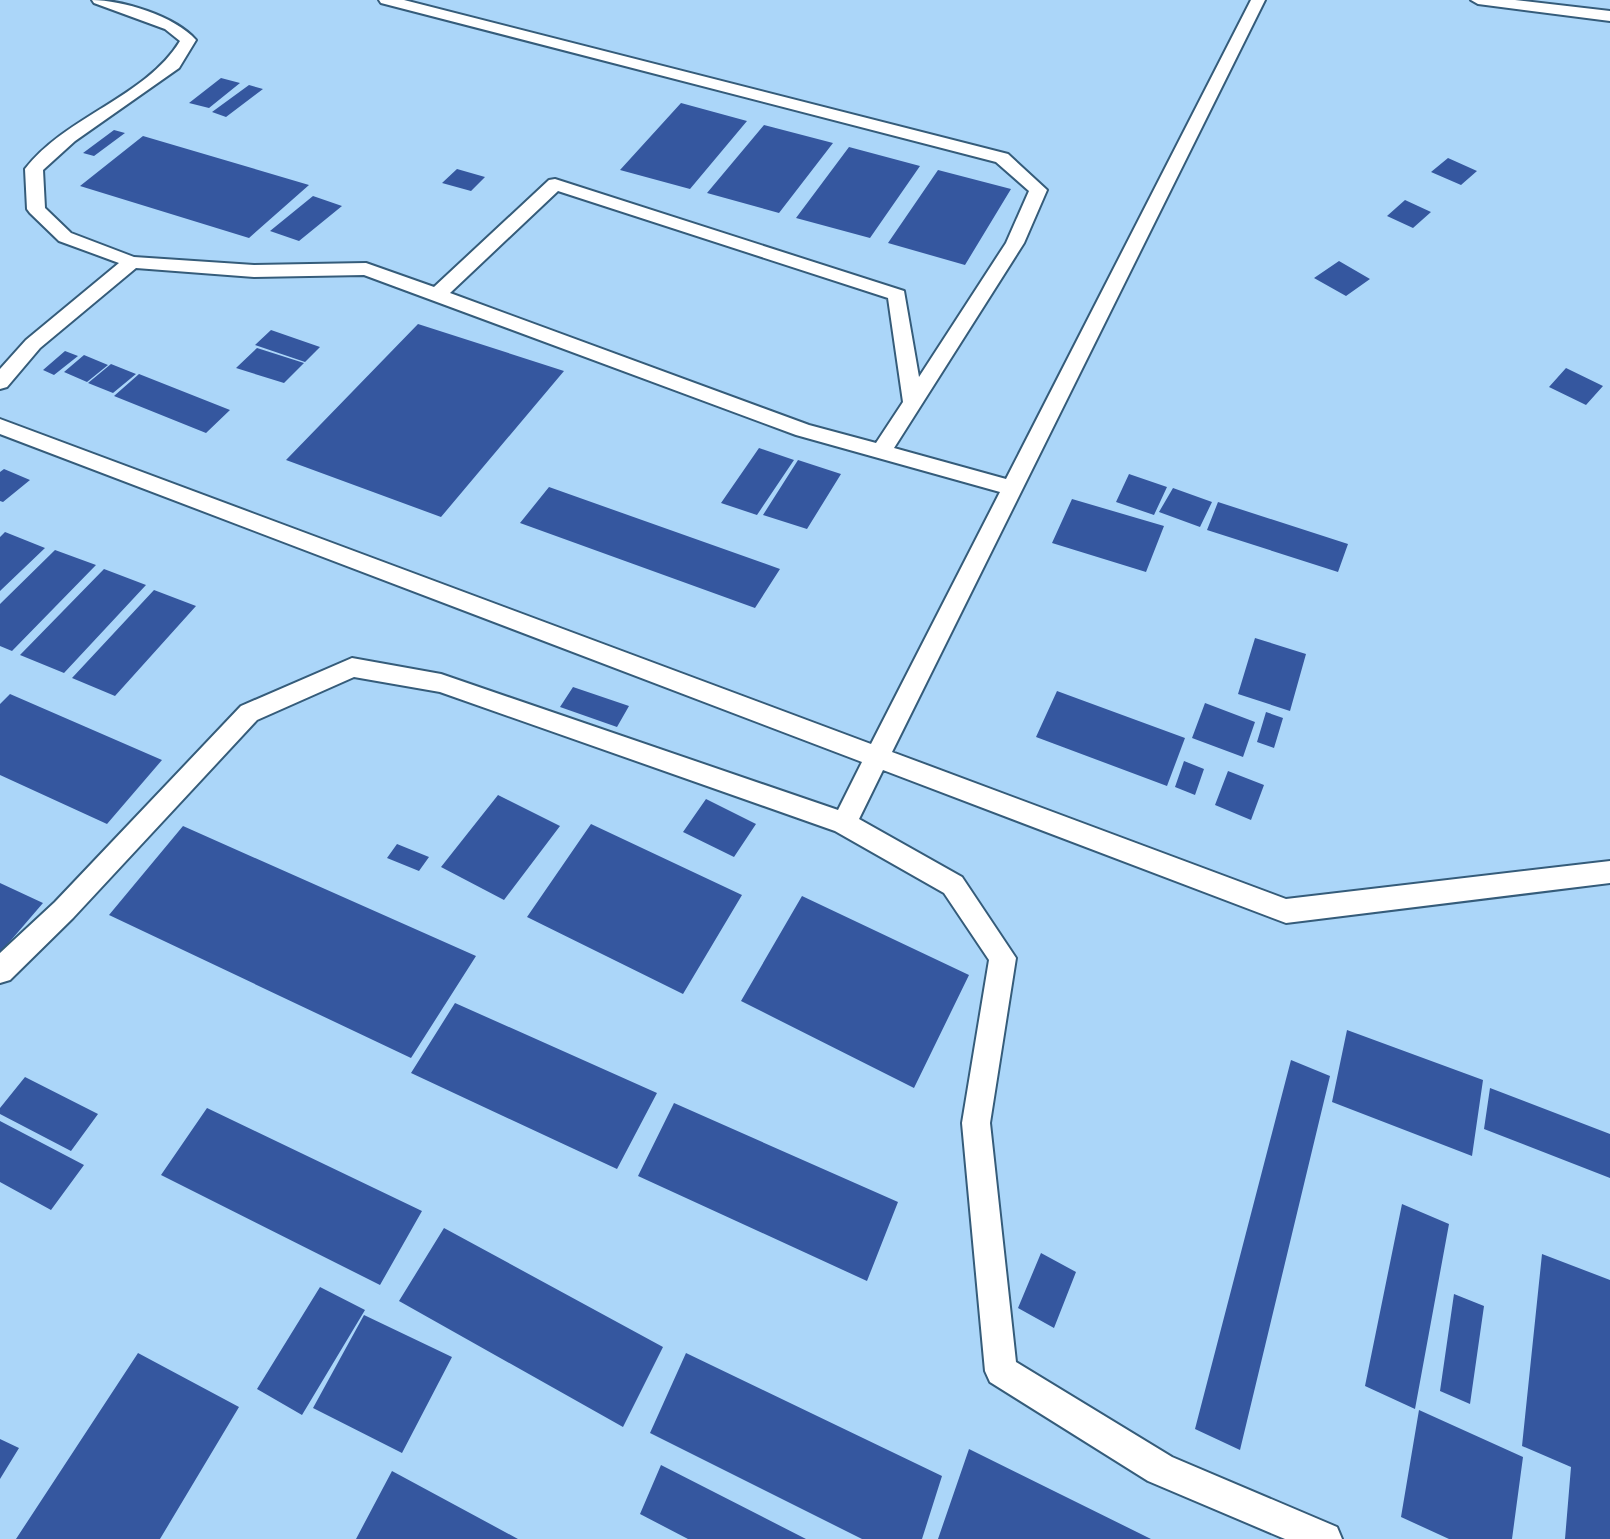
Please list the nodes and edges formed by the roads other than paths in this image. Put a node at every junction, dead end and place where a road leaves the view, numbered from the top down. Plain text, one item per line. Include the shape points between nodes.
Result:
1 (99, 0) edge
2 (386, 0) edge
3 (1258, 0) edge
4 (1478, 0) edge
5 (1610, 16) edge
6 (132, 262) junction
7 (437, 295) junction
8 (0, 382) edge
9 (913, 402) junction
10 (0, 426) edge
11 (881, 452) junction
12 (1014, 489) junction
13 (879, 757) junction
14 (844, 823) junction
15 (1610, 872) edge
16 (0, 971) edge
17 (1325, 1539) edge

1 - 6 lane via 170,26 188,40 173,65 69,136 34,169 36,209 65,237
2 - 9 lane via 1002,158 1038,190 1014,243
3 - 12 lane
4 - 5 lane
6 - 7 lane via 254,271 366,269
6 - 8 lane via 33,344
7 - 9 lane via 555,184 897,295
7 - 11 lane via 803,430
9 - 11 lane
10 - 13 lane
11 - 12 lane
12 - 13 lane
13 - 14 lane
13 - 15 lane via 1286,911
14 - 16 lane via 442,683 352,667 249,713 64,910
14 - 17 lane via 953,885 1003,958 976,1123 1000,1371 1160,1469

